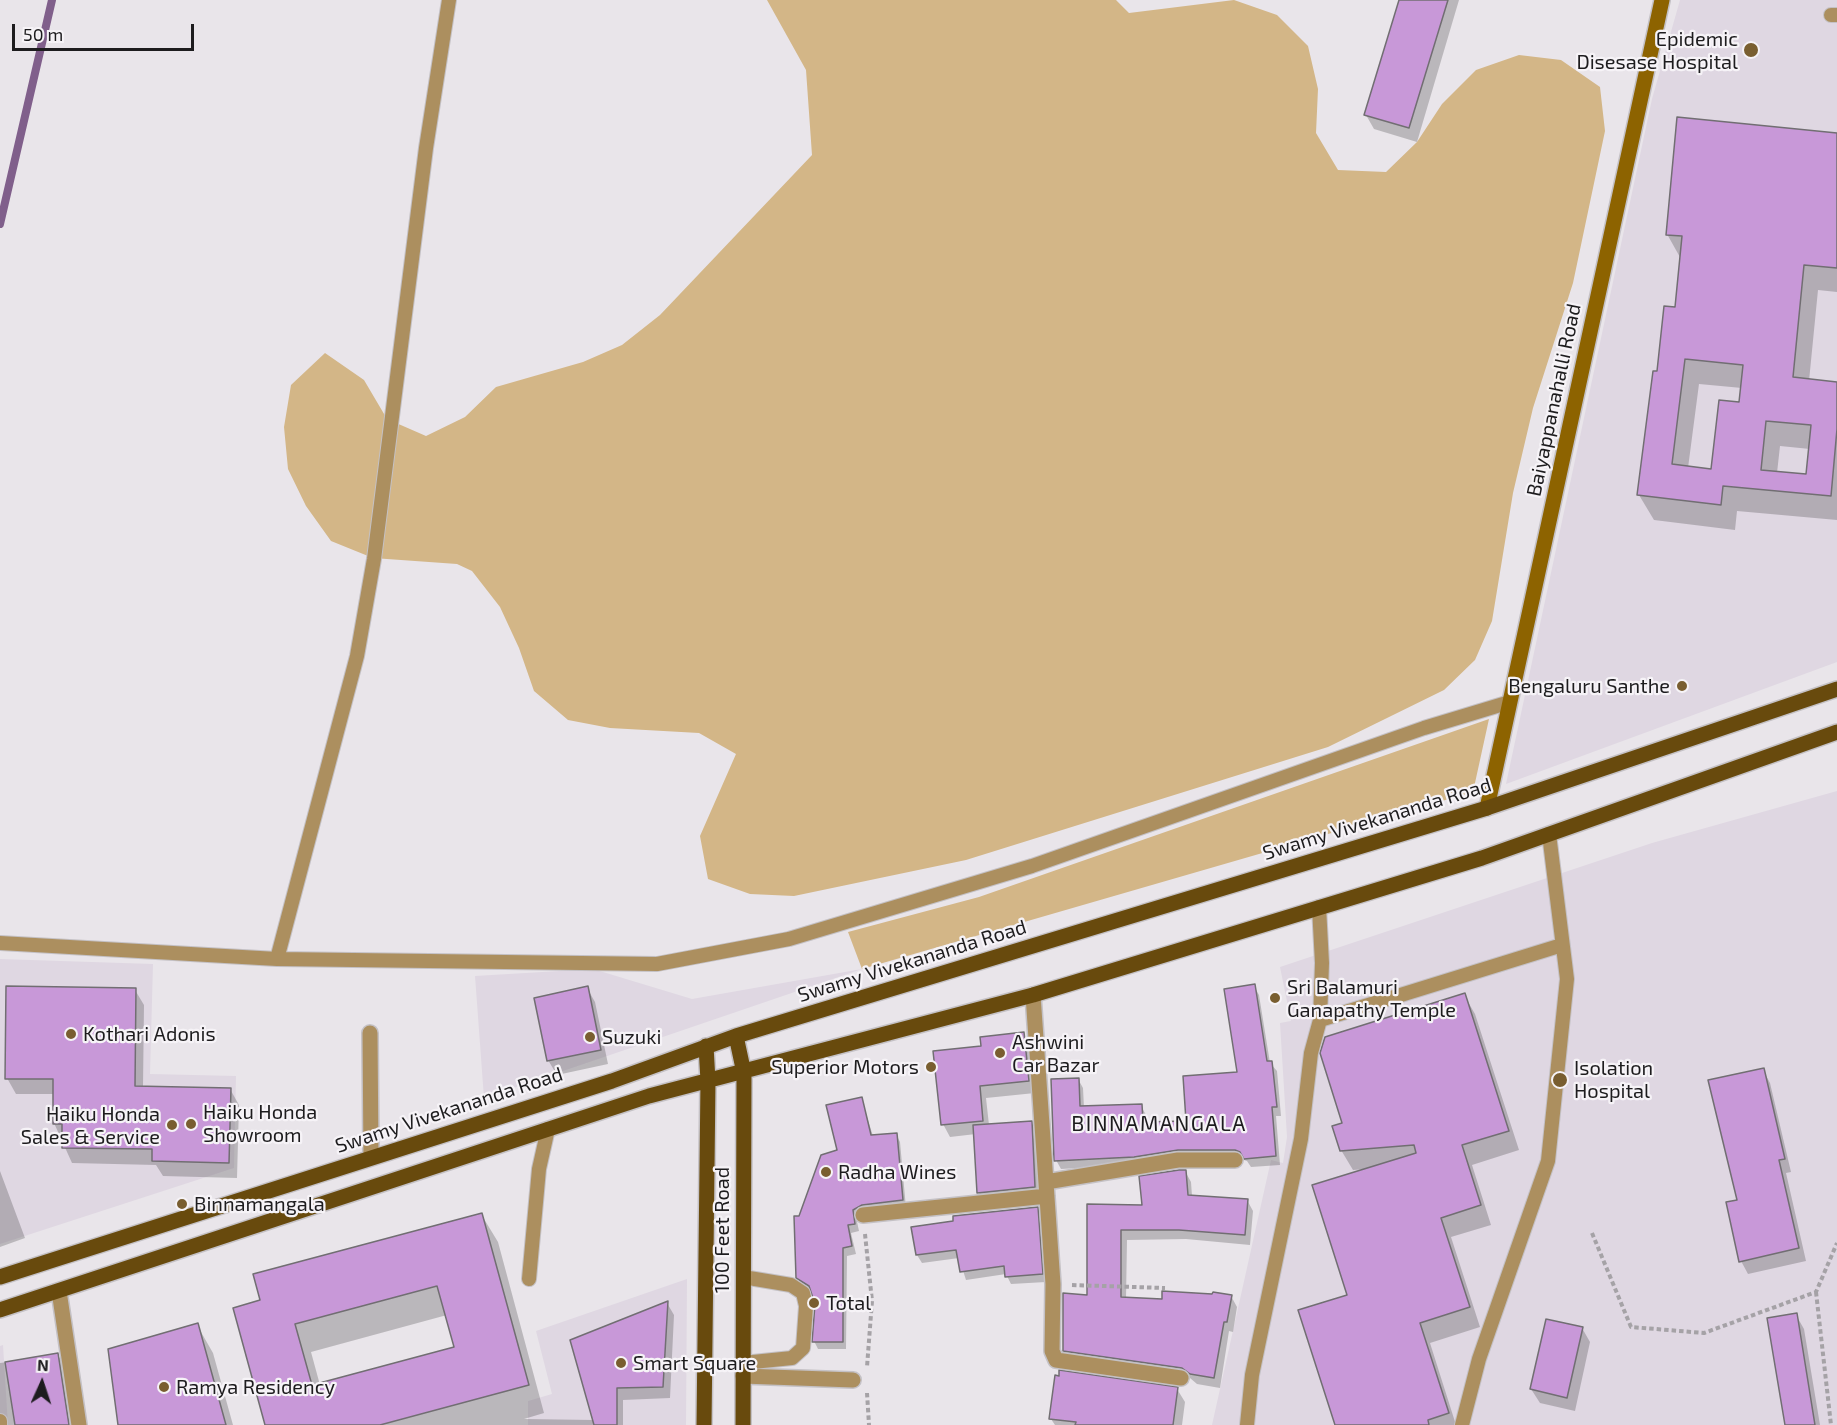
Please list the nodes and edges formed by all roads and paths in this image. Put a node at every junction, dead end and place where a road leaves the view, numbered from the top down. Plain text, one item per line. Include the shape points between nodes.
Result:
1 (449, 0) edge
2 (1662, 0) edge
3 (1837, 689) edge
4 (1510, 702) junction
5 (1837, 732) edge
6 (1487, 808) junction
7 (1549, 834) junction
8 (1319, 907) junction
9 (0, 943) edge
10 (1562, 945) junction
11 (277, 959) junction
12 (1033, 995) junction
13 (1320, 1020) junction
14 (370, 1033) dead end
15 (736, 1036) junction
16 (706, 1046) junction
17 (744, 1073) junction
18 (708, 1081) junction
19 (548, 1129) junction
20 (371, 1157) junction
21 (1235, 1160) dead end
22 (1046, 1189) junction
23 (863, 1215) joint
24 (1592, 1233) dead end
25 (1837, 1243) edge
26 (0, 1277) edge
27 (743, 1277) junction
28 (529, 1279) dead end
29 (1053, 1284) junction
30 (1165, 1288) dead end
31 (59, 1291) junction
32 (1816, 1292) junction
33 (0, 1310) edge
34 (743, 1370) junction
35 (1181, 1378) dead end
36 (862, 1381) junction
37 (79, 1425) edge
38 (704, 1425) edge
39 (742, 1425) edge
40 (869, 1425) edge
41 (1247, 1425) edge
42 (1462, 1425) edge
43 (1831, 1425) edge

1 - 11 lane via 426,148 374,559 357,656
2 - 4 street, Baiyappanahalli Road
3 - 6 main road, Swamy Vivekananda Road
4 - 6 street, Baiyappanahalli Road
4 - 11 lane via 1424,728 1032,866 789,939 657,964
5 - 7 main road
6 - 15 main road, Swamy Vivekananda Road
7 - 8 main road
7 - 10 lane
8 - 12 main road
8 - 13 lane
9 - 11 lane
10 - 13 lane
10 - 42 lane via 1567,979 1548,1161 1479,1359
12 - 17 main road
12 - 22 street
13 - 41 lane via 1311,1053 1301,1139 1252,1376
14 - 20 street
15 - 16 main road, Swamy Vivekananda Road
15 - 17 main road, 100 Feet Road
16 - 18 main road, 100 Feet Road
16 - 20 main road, Swamy Vivekananda Road via 612,1081
17 - 18 main road
17 - 27 main road, 100 Feet Road
18 - 19 main road
18 - 38 main road, 100 Feet Road
19 - 28 lane via 539,1169
19 - 31 main road
20 - 26 main road, Swamy Vivekananda Road
21 - 22 street via 1178,1160
22 - 23 street
22 - 29 street
23 - 36 path via 872,1301
24 - 32 path via 1631,1327 1704,1333
25 - 32 path
27 - 34 main road, 100 Feet Road
27 - 34 lane via 791,1285 803,1293 807,1306 803,1348 792,1358
29 - 30 path
29 - 35 street via 1052,1351 1056,1360
31 - 33 main road
31 - 37 street
32 - 43 path
34 - 36 street
34 - 39 main road, 100 Feet Road
36 - 40 path

